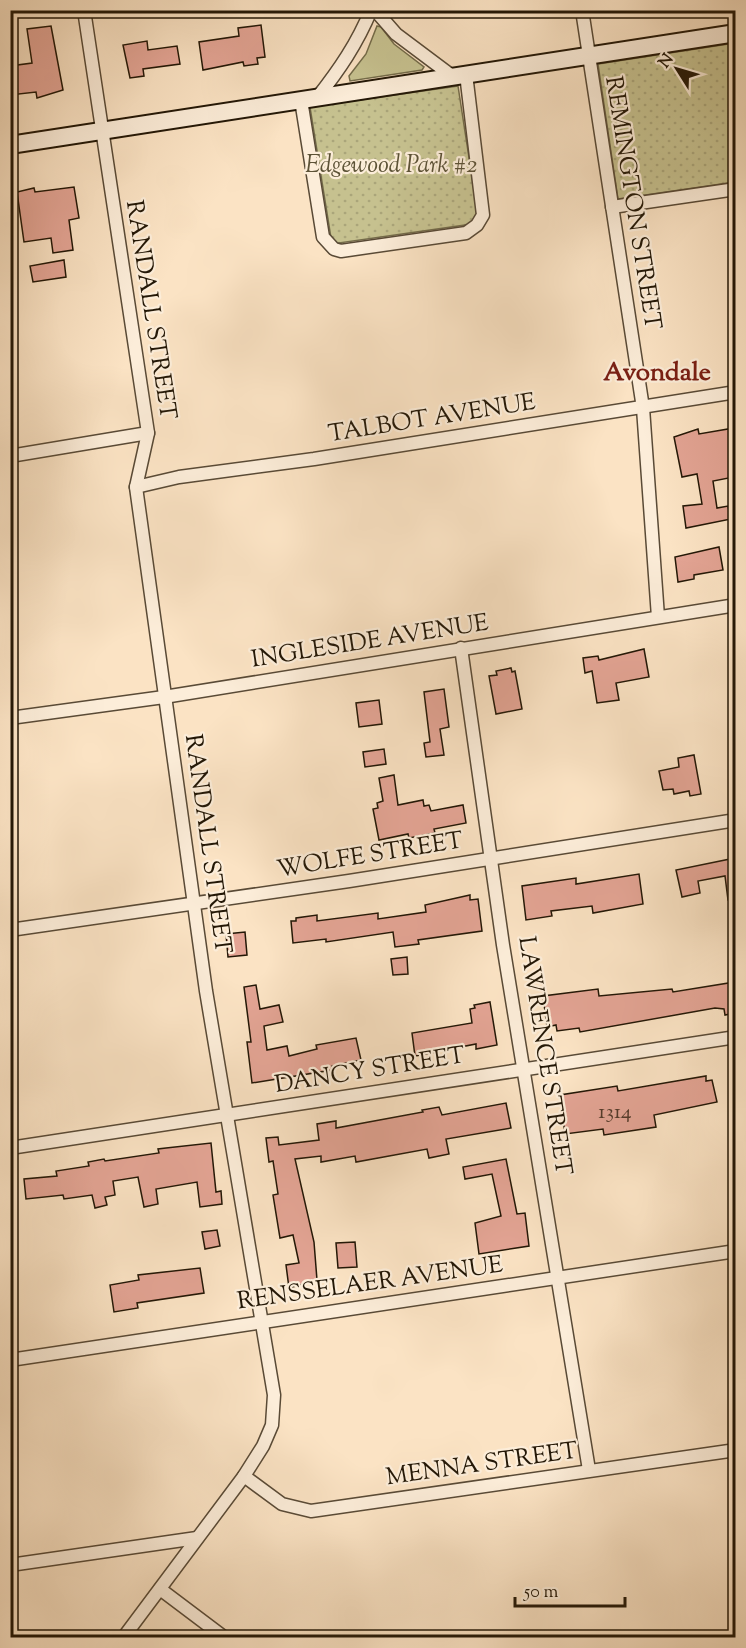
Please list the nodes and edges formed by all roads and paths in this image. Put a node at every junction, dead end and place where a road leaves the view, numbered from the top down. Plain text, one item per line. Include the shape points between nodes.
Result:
1 (84, 10) edge
2 (373, 10) edge
3 (582, 10) edge
4 (735, 33) edge
5 (588, 54) junction
6 (459, 75) junction
7 (309, 99) junction
8 (102, 132) junction
9 (10, 145) edge
10 (735, 189) edge
11 (612, 207) junction
12 (735, 392) edge
13 (643, 408) junction
14 (148, 433) junction
15 (10, 456) edge
16 (136, 487) junction
17 (735, 605) edge
18 (658, 617) junction
19 (461, 648) junction
20 (164, 697) junction
21 (10, 718) edge
22 (735, 820) edge
23 (492, 858) junction
24 (194, 904) junction
25 (10, 930) edge
26 (735, 1037) edge
27 (525, 1069) junction
28 (227, 1115) junction
29 (10, 1148) edge
30 (735, 1251) edge
31 (558, 1278) junction
32 (262, 1321) junction
33 (10, 1360) edge
34 (735, 1450) edge
35 (589, 1470) junction
36 (244, 1476) junction
37 (197, 1538) junction
38 (10, 1565) edge
39 (160, 1589) junction
40 (123, 1638) edge
41 (225, 1638) edge

1 - 8 street, RANDALL STREET
2 - 6 street via 396,34
2 - 7 street via 355,45
3 - 5 street, REMINGTON STREET
4 - 5 main road
5 - 6 main road
5 - 11 street, REMINGTON STREET
6 - 7 main road
6 - 7 street via 483,215 466,233 341,251 327,244 323,237
7 - 8 main road
8 - 9 main road
8 - 14 street, RANDALL STREET
10 - 11 street
11 - 13 street, REMINGTON STREET
12 - 13 street, TALBOT AVENUE
13 - 16 street, TALBOT AVENUE via 179,477
13 - 18 street, REMINGTON STREET
14 - 15 street
14 - 16 street, RANDALL STREET
16 - 20 street, RANDALL STREET
17 - 18 street, INGLESIDE AVENUE
18 - 19 street, INGLESIDE AVENUE
19 - 20 street, INGLESIDE AVENUE
19 - 23 street, LAWRENCE STREET
20 - 21 street, INGLESIDE AVENUE
20 - 24 street, RANDALL STREET
22 - 23 street, WOLFE STREET
23 - 24 street, WOLFE STREET
23 - 27 street, LAWRENCE STREET
24 - 25 street, WOLFE STREET
24 - 28 street, RANDALL STREET
26 - 27 street, DANCY STREET
27 - 28 street, DANCY STREET
27 - 31 street, LAWRENCE STREET
28 - 29 street, DANCY STREET
28 - 32 street, RANDALL STREET
30 - 31 street, RENSSELAER AVENUE
31 - 32 street, RENSSELAER AVENUE
31 - 35 street, LAWRENCE STREET
32 - 33 street, RENSSELAER AVENUE
32 - 36 street, RANDALL STREET via 274,1395 272,1425
34 - 35 street, MENNA STREET
35 - 36 street, MENNA STREET via 311,1511 282,1504
36 - 37 street, RANDALL STREET
37 - 38 street
37 - 39 street, RANDALL STREET
39 - 40 street, RANDALL STREET
39 - 41 street

